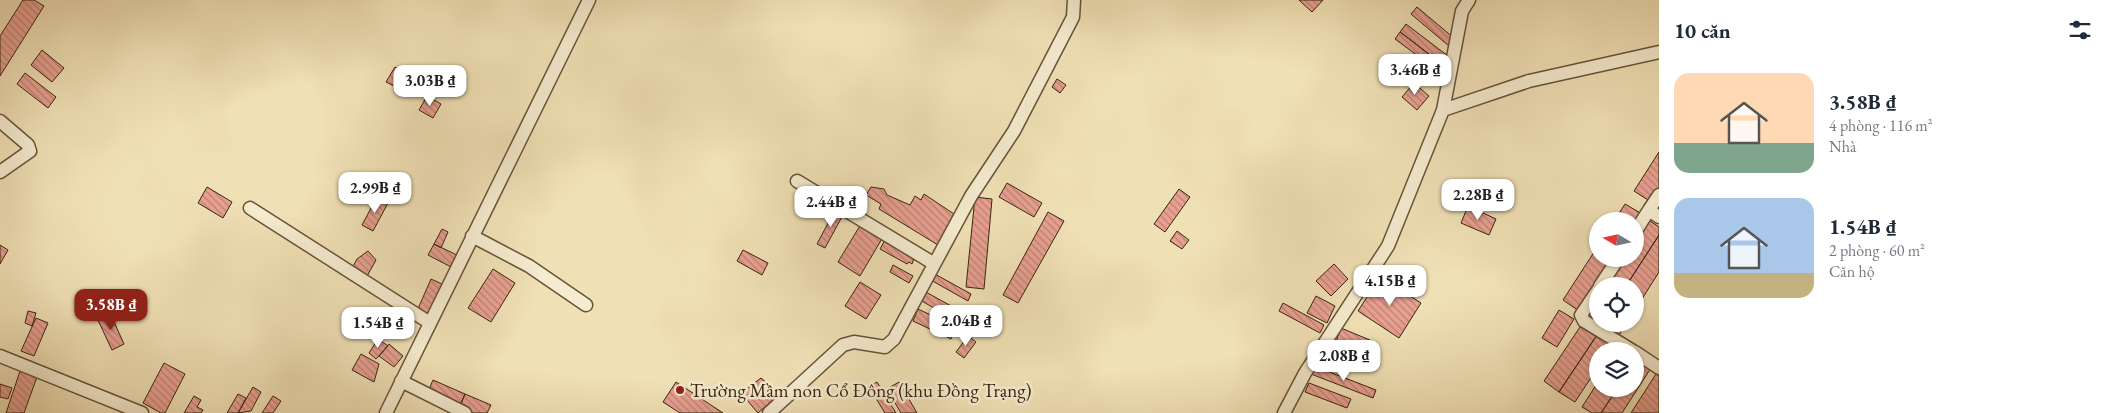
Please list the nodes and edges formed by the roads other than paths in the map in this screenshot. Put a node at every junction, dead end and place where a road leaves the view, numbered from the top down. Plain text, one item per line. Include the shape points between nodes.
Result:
1 (589, 0) edge
2 (1074, 0) edge
3 (1469, 0) edge
4 (1659, 52) edge
5 (1444, 110) junction
6 (0, 121) edge
7 (0, 172) edge
8 (797, 181) dead end
9 (1659, 195) edge
10 (250, 208) dead end
11 (1654, 214) edge
12 (1644, 223) edge
13 (472, 236) junction
14 (933, 263) junction
15 (1589, 303) edge
16 (586, 305) dead end
17 (430, 323) junction
18 (1589, 324) edge
19 (1602, 332) edge
20 (1618, 342) edge
21 (0, 356) edge
22 (1644, 357) edge
23 (1658, 365) edge
24 (401, 381) junction
25 (142, 413) edge
26 (386, 413) edge
27 (465, 413) edge
28 (769, 413) edge
29 (1284, 413) edge

1 - 13 street
2 - 14 street via 1073,17 1014,131 971,196
3 - 5 street via 1462,11
4 - 5 street via 1529,81
5 - 29 street via 1388,246 1305,373
6 - 7 street via 30,150
8 - 14 street
9 - 11 street
10 - 17 street
11 - 12 street
13 - 16 street via 529,266
13 - 17 street
14 - 28 street via 889,344 880,347 848,343
15 - 18 street via 1581,315
17 - 24 street
19 - 20 street
21 - 25 street
22 - 23 street
24 - 26 street
24 - 27 street

